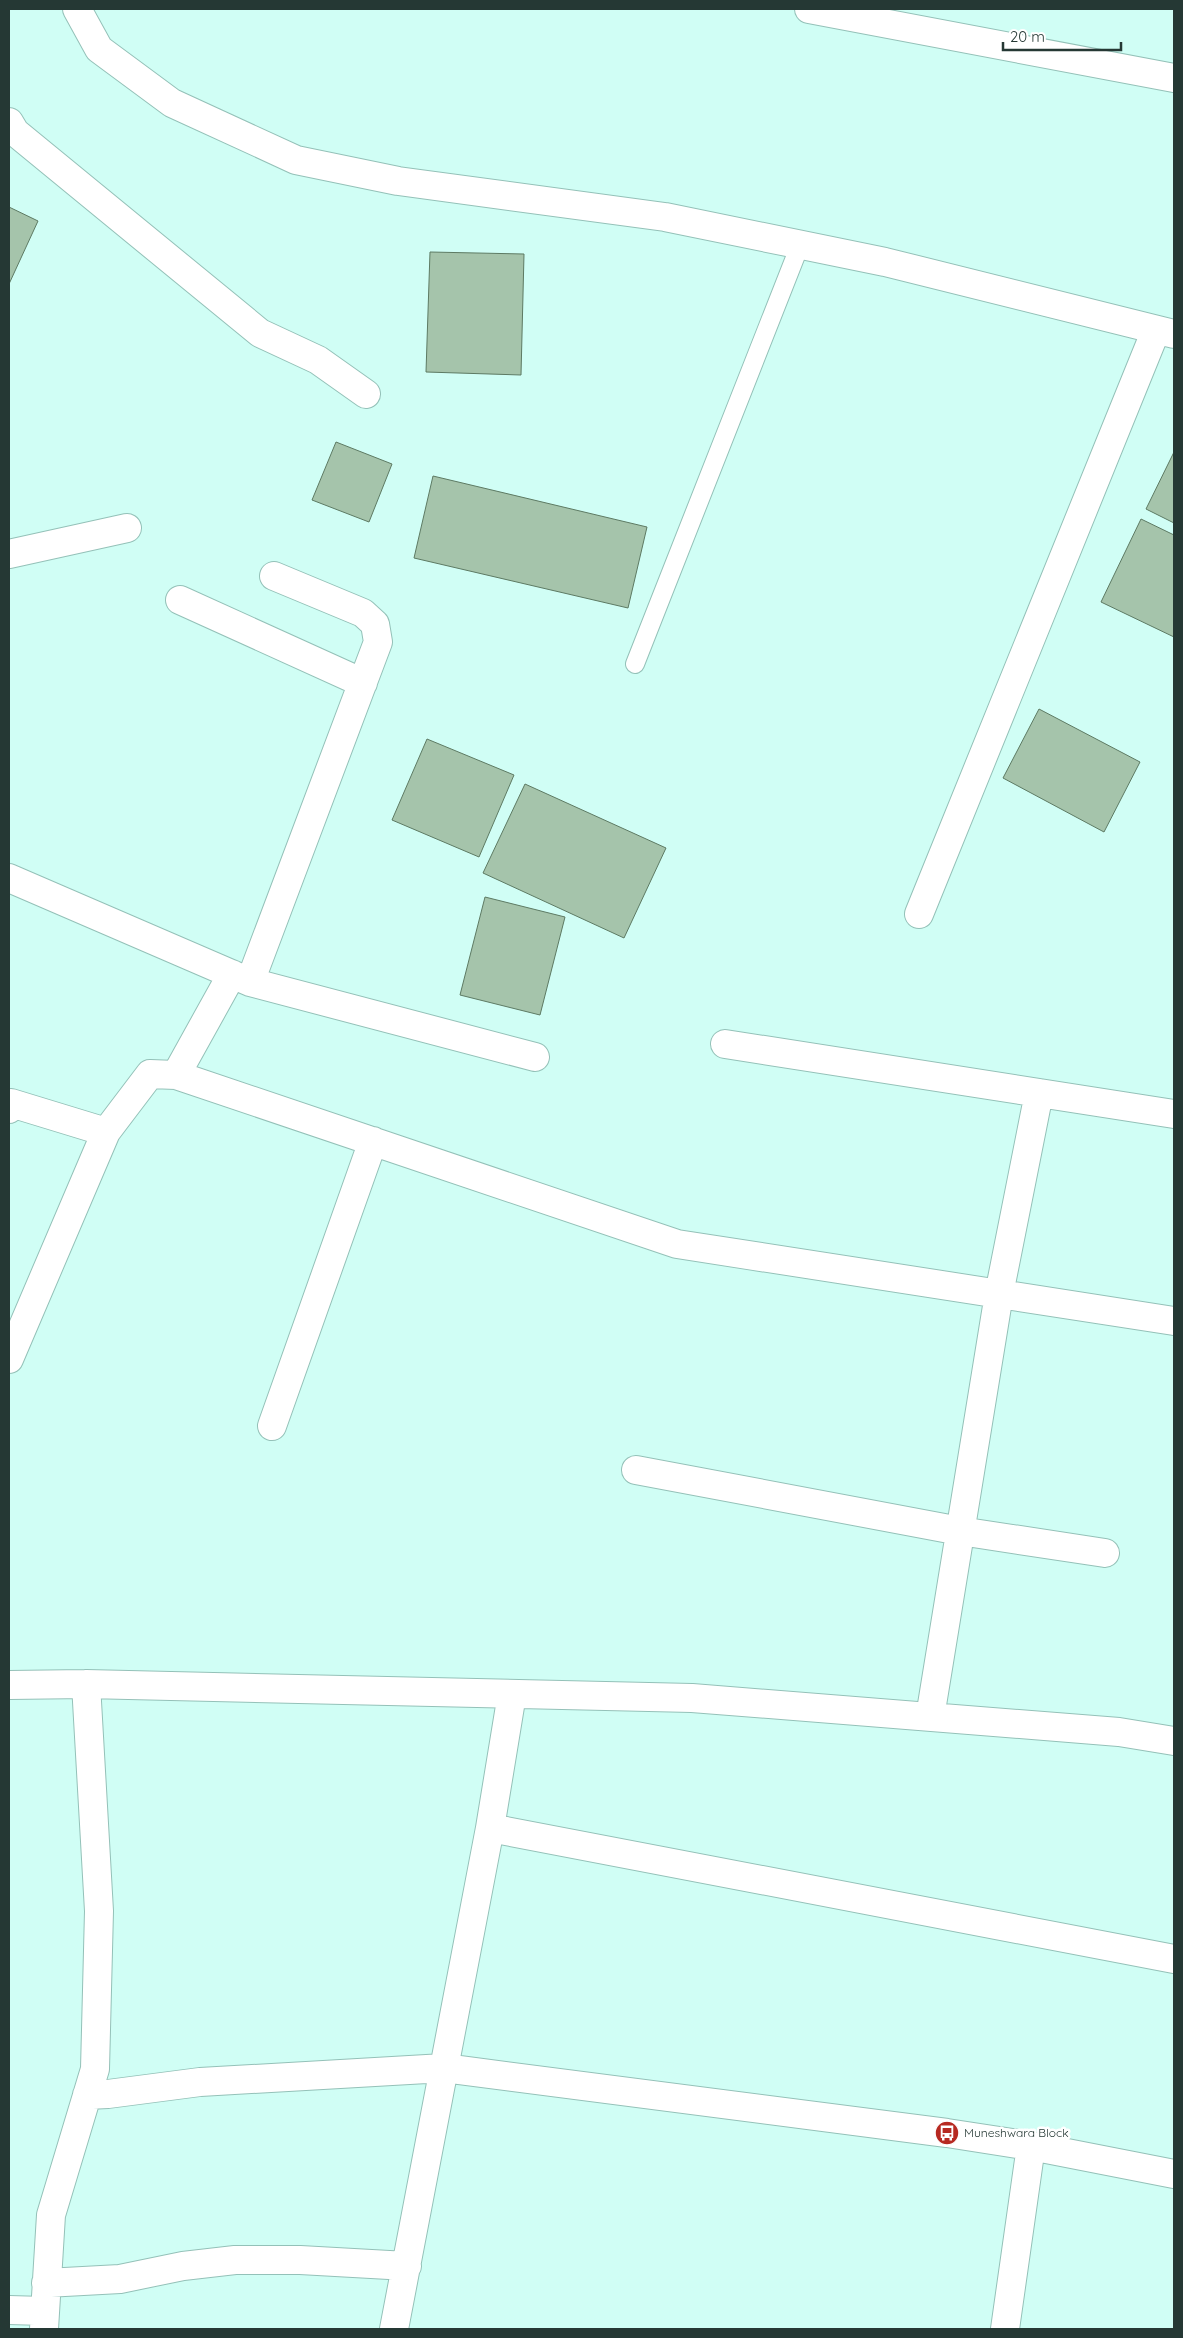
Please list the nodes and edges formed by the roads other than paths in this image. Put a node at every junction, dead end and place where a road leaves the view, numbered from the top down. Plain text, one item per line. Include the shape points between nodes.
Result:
1 (77, 9) edge
2 (809, 9) edge
3 (1174, 78) edge
4 (9, 122) edge
5 (800, 245) junction
6 (1165, 332) edge
7 (366, 394) dead end
8 (127, 528) dead end
9 (9, 554) edge
10 (274, 576) dead end
11 (180, 600) dead end
12 (635, 664) dead end
13 (363, 683) junction
14 (9, 878) edge
15 (919, 914) dead end
16 (241, 978) junction
17 (725, 1044) dead end
18 (535, 1057) dead end
19 (176, 1075) junction
20 (1038, 1093) junction
21 (9, 1109) edge
22 (1174, 1114) edge
23 (106, 1132) junction
24 (373, 1141) junction
25 (1000, 1294) junction
26 (1174, 1321) edge
27 (16, 1330) edge
28 (9, 1359) edge
29 (272, 1426) dead end
30 (636, 1470) dead end
31 (960, 1531) junction
32 (1105, 1554) dead end
33 (86, 1684) junction
34 (9, 1685) edge
35 (512, 1694) junction
36 (930, 1717) junction
37 (1174, 1741) edge
38 (490, 1828) junction
39 (1174, 1959) edge
40 (444, 2068) junction
41 (87, 2095) junction
42 (1032, 2146) junction
43 (1174, 2174) edge
44 (407, 2266) junction
45 (46, 2283) junction
46 (9, 2310) edge
47 (44, 2320) edge
48 (394, 2329) edge
49 (1005, 2329) edge

1 - 5 street via 99,49 172,103 296,160 398,181 665,217
2 - 3 street
4 - 7 street via 22,138 260,333 318,360
5 - 6 street via 886,262
5 - 12 lane
6 - 15 street
8 - 9 street
10 - 13 street via 363,614 375,624 378,642
11 - 13 street
13 - 16 street
14 - 16 street
16 - 18 street
16 - 19 street
17 - 20 street
19 - 23 street via 150,1074
19 - 24 street
20 - 22 street
20 - 25 street
21 - 23 street via 11,1103
23 - 27 street
24 - 25 street via 677,1244
24 - 29 street
25 - 26 street
25 - 31 street
27 - 28 street
30 - 31 street
31 - 32 street
31 - 36 street
33 - 34 street
33 - 35 street
33 - 41 street via 99,1910 95,2068
35 - 36 street via 692,1698
35 - 38 street
36 - 37 street via 1118,1732
38 - 39 street
38 - 40 street
40 - 41 street via 200,2082
40 - 42 street
40 - 44 street
41 - 45 street via 51,2215
42 - 43 street
42 - 49 street
44 - 45 street via 235,2260 183,2266 120,2279
44 - 48 street
45 - 47 street
46 - 47 street

